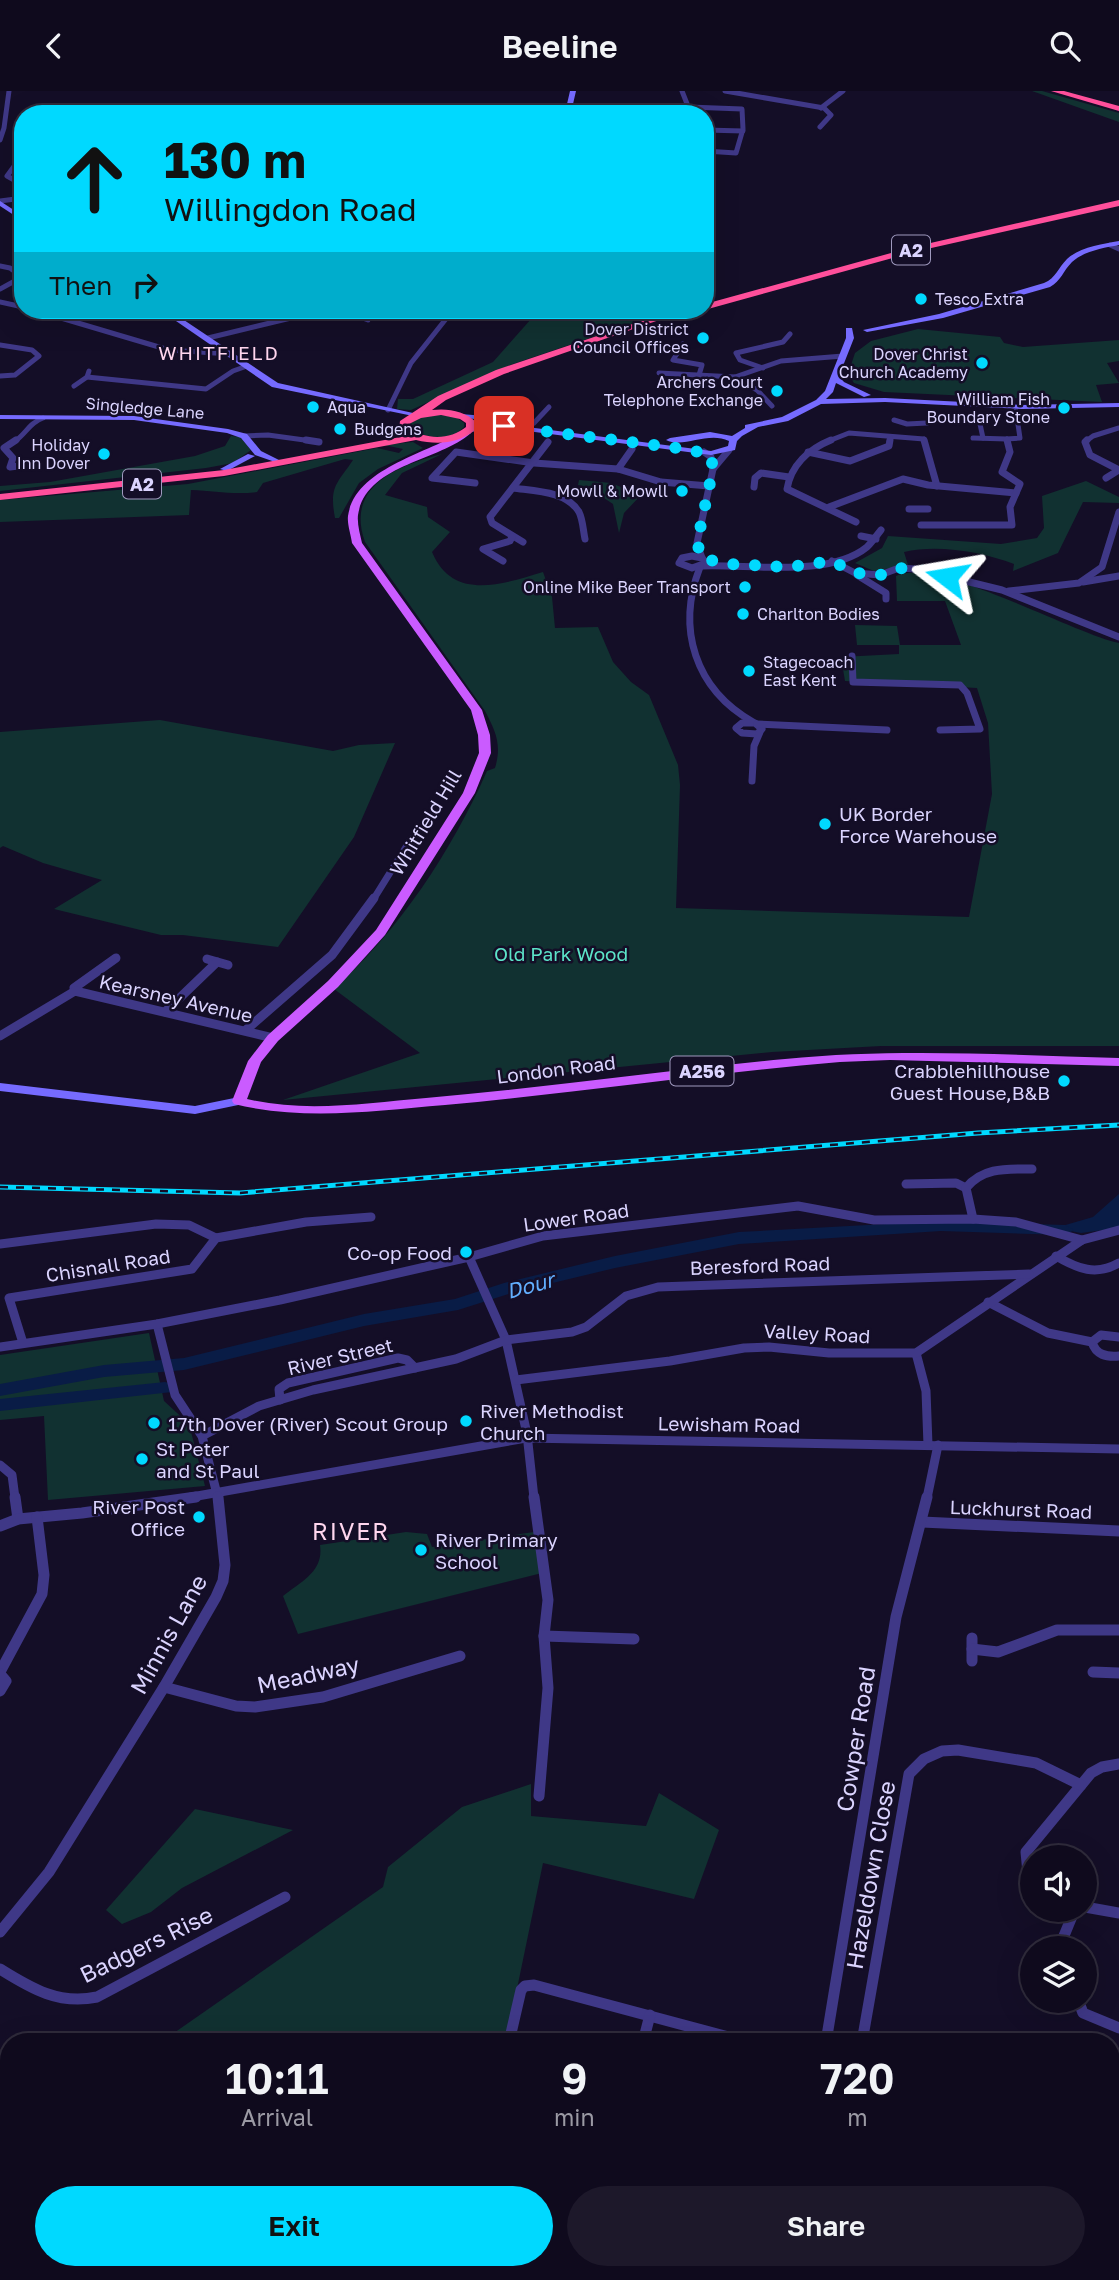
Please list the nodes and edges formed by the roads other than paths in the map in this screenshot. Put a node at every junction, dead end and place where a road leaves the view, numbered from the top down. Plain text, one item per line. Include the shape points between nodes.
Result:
1 (9, 91) edge
2 (725, 91) edge
3 (843, 91) edge
4 (1055, 91) edge
5 (1067, 91) edge
6 (758, 94) edge
7 (798, 97) dead end
8 (768, 101) dead end
9 (777, 101) junction
10 (792, 102) junction
11 (806, 106) junction
12 (1119, 107) edge
13 (714, 109) edge
14 (821, 109) junction
15 (3, 124) edge
16 (820, 127) dead end
17 (714, 130) edge
18 (743, 131) junction
19 (0, 139) edge
20 (714, 152) edge
21 (14, 166) edge
22 (14, 180) edge
23 (1119, 201) edge
24 (1119, 243) edge
25 (1110, 245) junction
26 (1119, 249) edge
27 (714, 302) edge
28 (714, 303) edge
29 (64, 319) edge
30 (178, 319) edge
31 (287, 319) edge
32 (446, 319) edge
33 (656, 319) edge
34 (671, 319) edge
35 (895, 323) joint
36 (790, 334) dead end
37 (208, 338) junction
38 (683, 344) dead end
39 (0, 345) edge
40 (230, 354) junction
41 (843, 356) junction
42 (820, 359) junction
43 (247, 366) junction
44 (839, 366) junction
45 (764, 368) junction
46 (659, 373) dead end
47 (699, 375) junction
48 (0, 376) edge
49 (735, 377) junction
50 (836, 377) junction
51 (74, 386) dead end
52 (885, 400) junction
53 (393, 401) junction
54 (819, 403) junction
55 (445, 404) junction
56 (1119, 405) edge
57 (373, 406) junction
58 (772, 406) dead end
59 (1004, 406) joint
60 (548, 407) dead end
61 (1019, 409) junction
62 (388, 410) junction
63 (419, 414) junction
64 (463, 416) junction
65 (0, 417) edge
66 (43, 418) junction
67 (894, 421) dead end
68 (534, 423) junction
69 (927, 423) dead end
70 (907, 424) junction
71 (980, 424) dead end
72 (755, 426) junction
73 (403, 427) junction
74 (1119, 428) edge
75 (468, 431) junction
76 (710, 434) junction
77 (244, 436) junction
78 (890, 437) junction
79 (909, 437) junction
80 (421, 438) junction
81 (973, 438) dead end
82 (983, 438) junction
83 (1007, 439) junction
84 (688, 440) junction
85 (733, 440) junction
86 (319, 442) dead end
87 (548, 442) dead end
88 (2, 448) edge
89 (632, 449) dead end
90 (693, 450) junction
91 (729, 450) junction
92 (704, 452) junction
93 (808, 452) junction
94 (426, 455) junction
95 (256, 456) junction
96 (279, 462) junction
97 (534, 463) junction
98 (27, 465) dead end
99 (10, 467) junction
100 (0, 468) edge
101 (618, 469) junction
102 (713, 469) junction
103 (1119, 470) edge
104 (789, 477) junction
105 (1106, 478) dead end
106 (475, 483) dead end
107 (709, 486) junction
108 (937, 486) junction
109 (754, 487) dead end
110 (513, 488) junction
111 (1016, 493) junction
112 (0, 496) edge
113 (829, 507) junction
114 (909, 509) dead end
115 (928, 509) dead end
116 (919, 510) junction
117 (1119, 512) edge
118 (856, 522) dead end
119 (921, 525) junction
120 (881, 530) dead end
121 (917, 532) dead end
122 (861, 536) dead end
123 (512, 537) junction
124 (585, 539) dead end
125 (876, 539) junction
126 (523, 542) dead end
127 (697, 543) junction
128 (684, 557) junction
129 (503, 561) dead end
130 (832, 561) junction
131 (702, 563) junction
132 (682, 566) junction
133 (1102, 567) junction
134 (855, 573) junction
135 (1119, 574) edge
136 (693, 580) junction
137 (1079, 583) junction
138 (1049, 587) junction
139 (1002, 590) junction
140 (886, 599) dead end
141 (1032, 603) junction
142 (1119, 637) edge
143 (852, 656) dead end
144 (731, 710) junction
145 (758, 727) junction
146 (887, 730) dead end
147 (940, 730) dead end
148 (739, 731) junction
149 (754, 750) junction
150 (752, 781) dead end
151 (411, 839) dead end
152 (116, 957) dead end
153 (207, 959) dead end
154 (217, 962) junction
155 (228, 964) dead end
156 (75, 991) junction
157 (165, 1012) junction
158 (246, 1030) junction
159 (0, 1036) edge
160 (273, 1038) junction
161 (1119, 1062) edge
162 (0, 1087) edge
163 (239, 1101) junction
164 (1032, 1169) dead end
165 (906, 1184) dead end
166 (966, 1188) junction
167 (370, 1217) dead end
168 (973, 1219) junction
169 (1119, 1230) edge
170 (216, 1238) junction
171 (1082, 1240) junction
172 (0, 1244) edge
173 (469, 1257) junction
174 (1056, 1257) junction
175 (1119, 1263) edge
176 (1029, 1274) junction
177 (988, 1302) junction
178 (157, 1324) junction
179 (1119, 1337) edge
180 (506, 1340) junction
181 (1092, 1342) junction
182 (23, 1343) junction
183 (0, 1347) edge
184 (916, 1353) junction
185 (1119, 1356) edge
186 (516, 1380) junction
187 (202, 1436) junction
188 (526, 1438) junction
189 (933, 1445) junction
190 (1119, 1449) edge
191 (0, 1465) edge
192 (218, 1495) junction
193 (37, 1517) junction
194 (18, 1518) junction
195 (922, 1522) junction
196 (0, 1526) edge
197 (1119, 1531) edge
198 (1119, 1630) edge
199 (544, 1636) junction
200 (634, 1639) dead end
201 (972, 1649) dead end
202 (460, 1656) dead end
203 (1093, 1672) dead end
204 (0, 1673) edge
205 (1119, 1673) edge
206 (164, 1687) junction
207 (0, 1691) edge
208 (1119, 1764) edge
209 (1081, 1785) junction
210 (539, 1796) dead end
211 (1033, 1845) edge
212 (285, 1897) dead end
213 (1097, 1909) edge
214 (1119, 1913) edge
215 (0, 1932) edge
216 (0, 1969) edge
217 (1083, 2013) edge
218 (650, 2015) junction
219 (1119, 2028) edge
220 (511, 2033) edge
221 (645, 2033) edge
222 (715, 2033) edge
223 (827, 2033) edge
224 (864, 2033) edge

1 - 15 street
2 - 6 street
3 - 14 street
4 - 12 highway
5 - 12 highway
6 - 9 street
7 - 10 street
8 - 9 street
9 - 10 street
9 - 11 street
10 - 11 street
11 - 14 street
13 - 18 street via 740,107
14 - 16 street via 831,115
15 - 19 street
17 - 18 street
18 - 20 street via 736,153
21 - 22 street via 7,176
23 - 27 highway, A2 via 863,257
23 - 28 highway, A2 via 881,257
24 - 25 street
25 - 26 street
25 - 35 street via 1073,258 1059,278 1047,285 940,316
29 - 40 street via 169,350
30 - 37 street
31 - 37 street
32 - 53 street via 411,363
33 - 55 highway via 517,365
34 - 55 highway via 488,382
35 - 41 street via 858,328
36 - 45 street via 783,342 736,353 740,360
37 - 40 street
38 - 47 street via 673,360 702,365
39 - 48 street via 32,350 39,356 15,375
40 - 43 street
41 - 42 street
41 - 44 street
42 - 44 street
42 - 45 street via 789,360
43 - 51 street via 206,389 88,374
43 - 57 street via 282,387
44 - 50 street
45 - 49 street
46 - 47 street
47 - 49 street
49 - 58 street
50 - 52 street via 852,391
50 - 54 street
52 - 54 street
52 - 59 street
53 - 57 street
53 - 62 street
54 - 72 street via 785,419
55 - 63 highway
55 - 63 highway
55 - 64 highway
56 - 61 street
57 - 62 street
59 - 61 street via 1008,411
60 - 68 street
61 - 83 street via 1020,439
62 - 63 street
62 - 73 street
63 - 73 highway
64 - 68 street
64 - 75 highway via 471,422
65 - 66 street, Singledge Lane
66 - 77 street, Singledge Lane via 134,418
66 - 88 street
67 - 70 street
68 - 84 street
69 - 70 street
70 - 79 street
71 - 82 street
72 - 76 street
72 - 85 street
73 - 80 highway
73 - 96 highway, A2 via 380,439
74 - 103 street via 1086,442 1090,455
75 - 80 highway via 448,438
75 - 90 street via 504,426
75 - 94 main road, Whitfield Hill
76 - 84 street
76 - 85 street
77 - 86 street, Singledge Lane
77 - 95 street
78 - 79 street
78 - 93 street via 849,433
78 - 93 street via 889,446 850,461
79 - 108 street via 926,441
80 - 94 main road via 436,446
80 - 96 highway, A2
81 - 82 street
82 - 83 street
83 - 111 street via 1010,452 1002,468 1020,484
84 - 90 street
85 - 91 street
87 - 97 street
88 - 99 street via 13,458
89 - 101 street
90 - 92 street
91 - 92 street
91 - 102 street
92 - 102 street via 711,457
93 - 104 street
94 - 160 main road, Whitfield Hill via 387,471 366,488 354,507 352,529 357,543 475,710 485,753 469,793 381,932
95 - 96 highway, A2
95 - 112 highway, A2 via 224,468
96 - 112 highway, A2 via 122,486
97 - 101 street
97 - 106 street via 456,452 432,478
97 - 110 street
98 - 99 street
99 - 100 street
101 - 107 street via 661,482
102 - 107 street
103 - 105 street
104 - 109 street via 759,471
104 - 113 street via 787,489
107 - 127 street
108 - 111 street
108 - 113 street via 898,480
110 - 123 street via 490,517
110 - 124 street via 548,493 573,504
111 - 119 street via 1010,507 1012,525
113 - 118 street
114 - 116 street
115 - 116 street
116 - 119 street
117 - 133 street
119 - 121 street
120 - 125 street
122 - 125 street
123 - 126 street
123 - 129 street via 483,549
125 - 130 street via 854,554
127 - 128 street
127 - 131 street
128 - 131 street
128 - 132 street via 679,562
130 - 131 street via 789,567
130 - 134 street
131 - 132 street
131 - 136 street
132 - 136 street
133 - 135 street
133 - 137 street
134 - 139 street via 880,575 899,568 916,569
134 - 140 street via 886,593
135 - 137 street
136 - 144 street via 692,646 704,673
137 - 138 street
138 - 139 street
138 - 141 street via 1030,596
139 - 141 street
141 - 142 street
143 - 147 street via 853,681 961,685 980,729
144 - 145 street
144 - 148 street
145 - 146 street
145 - 148 street
145 - 148 street via 742,723
145 - 149 street
148 - 149 street
149 - 150 street
151 - 158 street, Whitfield Hill via 332,955
152 - 156 street
153 - 154 street
154 - 155 street
154 - 157 street
156 - 157 street, Kearsney Avenue
156 - 159 street, Kearsney Avenue
157 - 158 street, Kearsney Avenue
158 - 160 street, Kearsney Avenue
160 - 163 main road, Whitfield Hill via 255,1061
161 - 163 main road, London Road / A256 via 840,1058 363,1107 287,1112
162 - 163 street, London Road via 195,1110
164 - 166 street via 984,1172
165 - 166 street via 956,1183
166 - 168 street
167 - 170 street via 306,1222
168 - 171 street, Lower Road via 1033,1226
168 - 173 street, Lower Road via 896,1222 798,1206 543,1236
169 - 171 street
170 - 172 street via 189,1225 156,1224
170 - 182 street, Chisnall Road via 192,1269 9,1298
171 - 174 street
173 - 178 street, Lower Road
173 - 180 street
174 - 175 street via 1091,1273
174 - 176 street
176 - 177 street
176 - 180 street, Beresford Road via 658,1287 626,1296 586,1327 572,1332
177 - 181 street via 1048,1333
177 - 184 street
178 - 182 street, Lower Road
178 - 187 street, Minnis Lane via 175,1395
179 - 181 street via 1101,1335
180 - 186 street
180 - 187 street, River Street via 456,1359 259,1406
181 - 185 street via 1104,1356
182 - 183 street, Lower Road
184 - 186 street, Valley Road via 744,1348
184 - 189 street, Cowper Road
186 - 188 street
187 - 192 street, Minnis Lane
188 - 189 street, Lewisham Road
188 - 192 street, Lewisham Road via 455,1447
188 - 199 street via 545,1563 548,1600
189 - 190 street, Lewisham Road
189 - 195 street, Cowper Road
191 - 194 street via 12,1475
192 - 193 street, Lewisham Road
192 - 206 street, Minnis Lane via 223,1581
193 - 194 street, Lewisham Road
193 - 204 street via 42,1594
194 - 196 street
195 - 197 street, Luckhurst Road
195 - 223 street, Cowper Road via 896,1617
198 - 201 street via 1057,1630 998,1652
199 - 200 street
199 - 210 street via 548,1688
202 - 206 street, Meadway via 323,1697 255,1707
203 - 205 street
204 - 207 street via 6,1681
206 - 215 street, Minnis Lane via 49,1872
208 - 209 street via 1091,1773
209 - 211 street
209 - 224 street, Hazeldown Close via 1036,1763 958,1750 924,1759 909,1774
212 - 216 street, Badgers Rise via 268,1900 97,1997 69,2001 46,1996
213 - 214 street
217 - 219 street
218 - 220 street via 529,1985 521,1990
218 - 221 street
218 - 222 street

